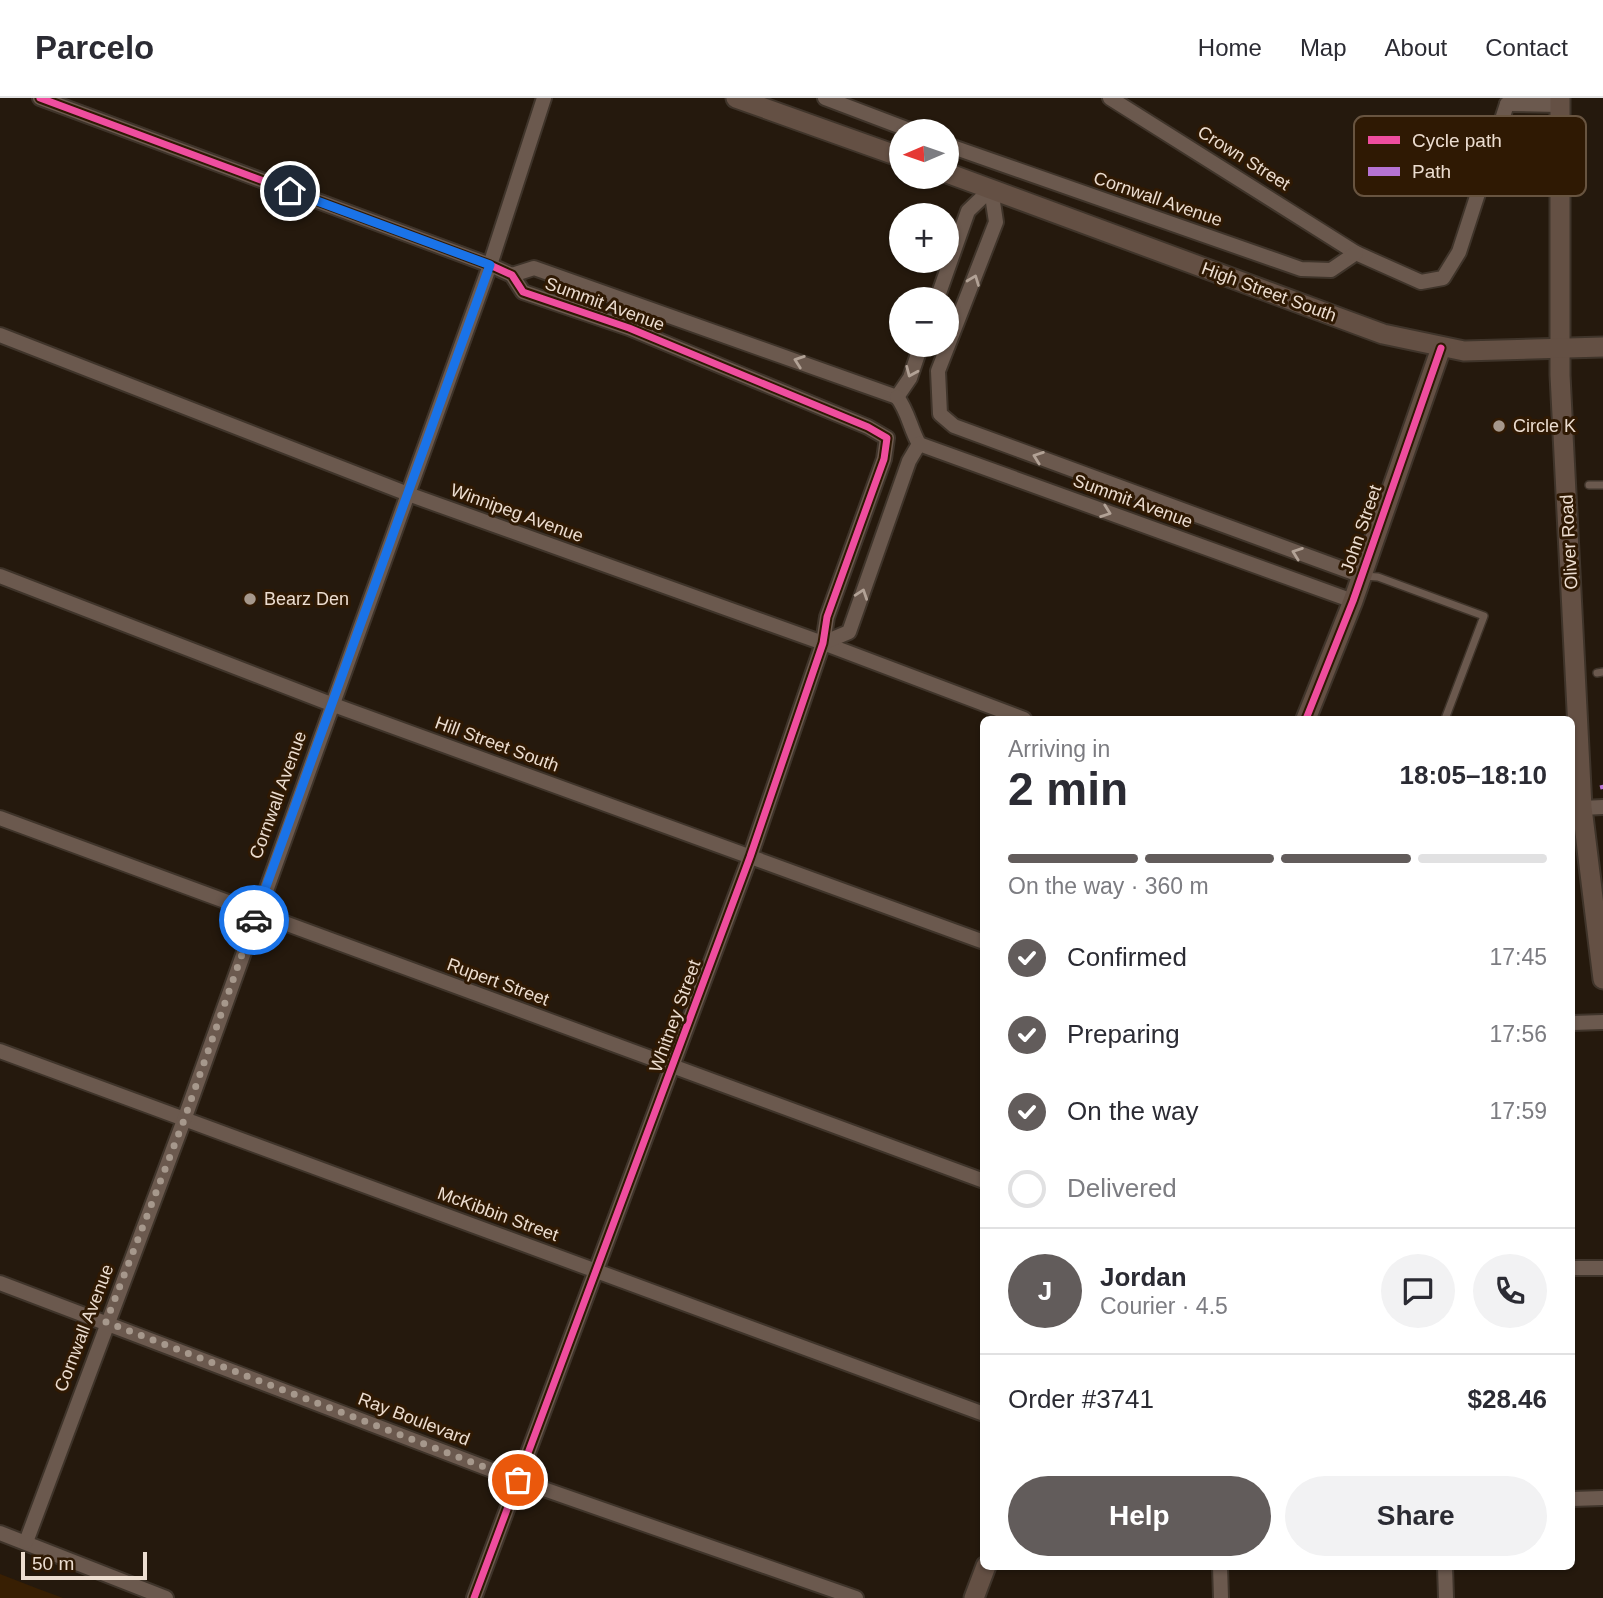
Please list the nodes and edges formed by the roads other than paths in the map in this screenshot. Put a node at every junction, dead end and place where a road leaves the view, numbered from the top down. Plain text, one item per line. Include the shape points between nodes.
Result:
1 (40, 98) edge
2 (736, 98) edge
3 (825, 98) edge
4 (1110, 98) edge
5 (543, 100) edge
6 (1505, 101) edge
7 (1560, 101) edge
8 (889, 122) edge
9 (959, 149) edge
10 (889, 153) edge
11 (959, 177) edge
12 (992, 189) junction
13 (1477, 196) edge
14 (1560, 196) edge
15 (1356, 253) junction
16 (490, 265) junction
17 (512, 275) junction
18 (941, 287) edge
19 (638, 305) junction
20 (629, 328) junction
21 (0, 335) edge
22 (1603, 347) edge
23 (1441, 348) junction
24 (1559, 349) junction
25 (917, 357) edge
26 (897, 397) junction
27 (887, 438) joint
28 (919, 444) junction
29 (1589, 485) dead end
30 (1603, 485) edge
31 (408, 494) junction
32 (0, 576) edge
33 (1362, 576) junction
34 (1353, 601) junction
35 (823, 643) junction
36 (331, 704) junction
37 (1016, 716) edge
38 (1307, 716) edge
39 (1446, 716) edge
40 (1603, 807) edge
41 (1582, 808) junction
42 (0, 818) edge
43 (750, 857) junction
44 (256, 913) junction
45 (980, 941) edge
46 (1603, 979) edge
47 (1603, 1022) edge
48 (1575, 1023) edge
49 (0, 1051) edge
50 (673, 1067) junction
51 (184, 1120) junction
52 (980, 1180) edge
53 (1575, 1268) edge
54 (1603, 1268) edge
55 (597, 1270) junction
56 (0, 1283) edge
57 (106, 1322) junction
58 (980, 1413) edge
59 (518, 1480) junction
60 (1603, 1498) edge
61 (1575, 1499) edge
62 (0, 1533) edge
63 (26, 1542) junction
64 (984, 1570) edge
65 (1220, 1570) edge
66 (1445, 1570) edge
67 (974, 1597) edge
68 (166, 1598) edge
69 (474, 1598) edge
70 (856, 1598) edge
71 (1221, 1598) edge
72 (1446, 1598) edge

1 - 16 street, Summit Avenue
2 - 10 main road
3 - 8 street
4 - 15 street, Crown Street
5 - 16 street, Cornwall Avenue
6 - 7 street
9 - 15 street, Cornwall Avenue via 1301,268 1331,270
11 - 12 main road, High Street South
12 - 18 street via 968,211
12 - 23 main road, High Street South via 1382,334
33 -> 12 street, Summit Avenue via 954,426 940,414 938,372 996,222
13 - 15 street via 1460,252 1443,278 1421,282
14 - 24 main road, Oliver Road
16 - 17 street, Summit Avenue
16 - 31 street, Cornwall Avenue
17 - 19 street, Summit Avenue via 534,268
17 - 20 street, Summit Avenue via 523,292
19 - 20 street
26 -> 19 street, Summit Avenue
20 - 27 street, Summit Avenue
21 - 31 street, Winnipeg Avenue
22 - 24 main road, High Street South
23 - 24 main road, High Street South
23 - 33 main road, John Street
24 - 41 main road, Oliver Road
25 -> 26 street
26 - 28 street
27 - 35 street, Whitney Street via 884,459 827,617
28 -> 34 street, Summit Avenue
35 -> 28 street via 849,632
29 - 30 lane
31 - 35 street, Winnipeg Avenue
31 - 36 street, Cornwall Avenue
32 - 36 street, Hill Street South
33 - 34 main road, John Street
33 - 39 lane via 1378,577 1484,615
34 - 38 main road, John Street
35 - 37 street, Winnipeg Avenue
35 - 43 street, Whitney Street
36 - 43 street, Hill Street South
36 - 44 street, Cornwall Avenue
40 - 41 street
41 - 46 main road, Oliver Road
42 - 44 street, Rupert Street
43 - 45 street, Hill Street South
43 - 50 street, Whitney Street
44 - 50 street, Rupert Street
44 - 51 street, Cornwall Avenue
47 - 48 street
49 - 51 street, McKibbin Street
50 - 52 street, Rupert Street
50 - 55 street, Whitney Street
51 - 55 street, McKibbin Street
51 - 57 street, Cornwall Avenue
53 - 54 street
55 - 58 street, McKibbin Street
55 - 59 street, Whitney Street
56 - 57 street, Ray Boulevard
57 - 59 street, Ray Boulevard
57 - 63 street, Cornwall Avenue
59 - 69 street, Whitney Street
59 - 70 street, Ray Boulevard
60 - 61 street
62 - 63 street
63 - 68 street
64 - 67 main road
65 - 71 street
66 - 72 street

